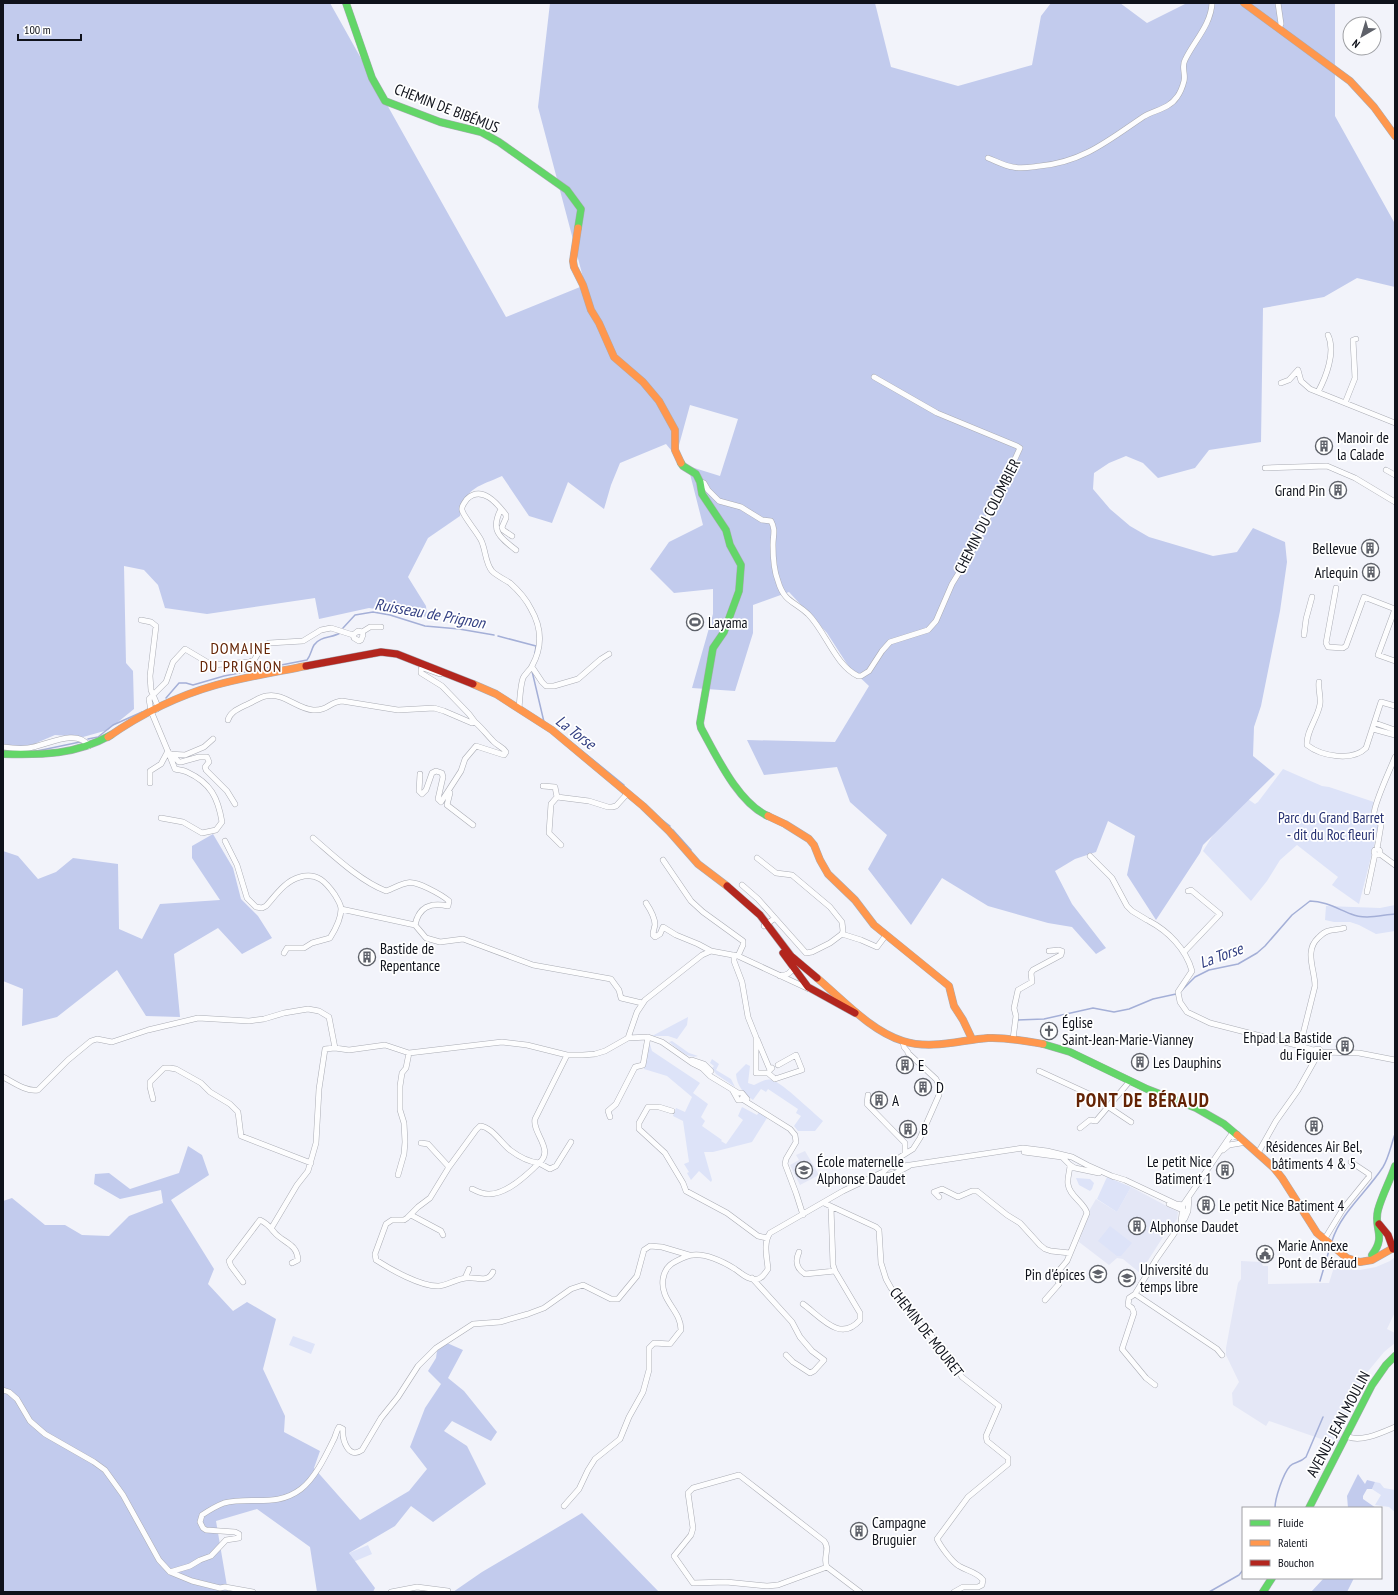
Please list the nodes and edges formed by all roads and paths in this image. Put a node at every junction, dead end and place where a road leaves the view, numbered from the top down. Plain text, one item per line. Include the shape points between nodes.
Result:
1 (346, 3) edge
2 (1212, 3) edge
3 (1244, 3) edge
4 (1278, 3) edge
5 (1279, 28) junction
6 (1395, 136) edge
7 (988, 158) dead end
8 (1328, 335) dead end
9 (1356, 339) dead end
10 (874, 377) dead end
11 (1281, 383) dead end
12 (1318, 392) junction
13 (1345, 403) junction
14 (1395, 423) edge
15 (1265, 468) dead end
16 (1386, 470) dead end
17 (1395, 475) edge
18 (700, 482) junction
19 (1395, 502) edge
20 (502, 509) junction
21 (512, 536) dead end
22 (516, 550) dead end
23 (1336, 588) dead end
24 (1312, 597) dead end
25 (1395, 609) edge
26 (141, 620) dead end
27 (381, 627) dead end
28 (1304, 635) dead end
29 (609, 654) dead end
30 (1395, 661) edge
31 (532, 666) junction
32 (451, 674) junction
33 (1319, 682) dead end
34 (201, 690) junction
35 (521, 692) junction
36 (154, 693) junction
37 (1395, 704) edge
38 (158, 705) junction
39 (516, 707) junction
40 (151, 711) junction
41 (228, 720) dead end
42 (475, 722) junction
43 (1375, 723) junction
44 (1372, 730) junction
45 (1395, 730) edge
46 (1395, 735) edge
47 (213, 739) dead end
48 (89, 746) junction
49 (3, 747) edge
50 (27, 752) junction
51 (169, 753) junction
52 (3, 754) edge
53 (1395, 757) edge
54 (420, 774) dead end
55 (610, 779) junction
56 (150, 783) dead end
57 (543, 786) dead end
58 (449, 790) junction
59 (626, 796) junction
60 (557, 797) junction
61 (234, 804) dead end
62 (161, 818) dead end
63 (661, 823) junction
64 (473, 825) dead end
65 (313, 838) dead end
66 (225, 841) dead end
67 (561, 845) dead end
68 (1378, 852) junction
69 (1090, 856) dead end
70 (757, 858) dead end
71 (662, 860) dead end
72 (1395, 865) edge
73 (742, 885) dead end
74 (1188, 891) dead end
75 (1367, 892) dead end
76 (646, 903) dead end
77 (341, 908) junction
78 (775, 918) junction
79 (415, 925) junction
80 (765, 925) junction
81 (1344, 928) dead end
82 (842, 934) junction
83 (886, 935) junction
84 (1049, 950) dead end
85 (711, 951) junction
86 (1184, 952) junction
87 (284, 954) dead end
88 (736, 956) junction
89 (809, 971) junction
90 (798, 973) junction
91 (781, 977) junction
92 (812, 990) junction
93 (839, 995) junction
94 (834, 1002) junction
95 (642, 1003) junction
96 (864, 1018) junction
97 (629, 1036) junction
98 (756, 1037) junction
99 (648, 1038) junction
100 (972, 1039) junction
101 (1013, 1039) junction
102 (902, 1040) junction
103 (1300, 1046) junction
104 (336, 1048) junction
105 (1313, 1050) junction
106 (1321, 1052) junction
107 (409, 1053) junction
108 (567, 1054) junction
109 (1316, 1058) junction
110 (1395, 1060) edge
111 (778, 1065) dead end
112 (772, 1068) dead end
113 (1039, 1071) dead end
114 (3, 1077) edge
115 (1130, 1082) junction
116 (868, 1096) dead end
117 (153, 1099) dead end
118 (1108, 1108) junction
119 (672, 1111) dead end
120 (610, 1117) dead end
121 (1131, 1122) dead end
122 (1080, 1128) dead end
123 (1237, 1138) junction
124 (571, 1142) dead end
125 (421, 1143) dead end
126 (1258, 1152) junction
127 (905, 1153) junction
128 (1219, 1154) junction
129 (1351, 1162) dead end
130 (311, 1163) junction
131 (539, 1164) junction
132 (913, 1164) junction
133 (1074, 1164) junction
134 (1395, 1166) edge
135 (449, 1167) junction
136 (897, 1167) junction
137 (398, 1175) dead end
138 (868, 1180) junction
139 (1287, 1185) junction
140 (472, 1189) dead end
141 (939, 1197) dead end
142 (832, 1198) junction
143 (824, 1203) junction
144 (831, 1207) junction
145 (839, 1209) junction
146 (1184, 1209) junction
147 (410, 1215) junction
148 (803, 1215) junction
149 (1378, 1224) junction
150 (272, 1227) junction
151 (443, 1235) dead end
152 (767, 1238) junction
153 (1325, 1241) junction
154 (1393, 1246) edge
155 (1335, 1249) junction
156 (799, 1252) dead end
157 (1070, 1253) junction
158 (689, 1255) junction
159 (1372, 1255) junction
160 (292, 1263) dead end
161 (469, 1268) dead end
162 (835, 1271) junction
163 (493, 1272) dead end
164 (465, 1278) junction
165 (752, 1278) junction
166 (243, 1282) dead end
167 (1135, 1294) junction
168 (1045, 1300) dead end
169 (804, 1304) dead end
170 (786, 1355) dead end
171 (1222, 1355) dead end
172 (1395, 1356) edge
173 (1155, 1385) dead end
174 (3, 1390) edge
175 (1395, 1427) edge
176 (1346, 1436) junction
177 (564, 1506) dead end
178 (1310, 1507) edge
179 (827, 1567) junction
180 (170, 1572) junction
181 (1271, 1579) edge
182 (220, 1590) edge
183 (448, 1591) edge
184 (253, 1592) edge
185 (391, 1592) edge
186 (860, 1592) edge
187 (954, 1592) edge
188 (1263, 1592) edge

1 - 18 main road, CHEMIN DE BIBÉMUS via 372,78 385,102 440,122 481,132 500,142 567,190 581,209 573,262 591,310 614,357 643,382 659,401 675,430 674,450 678,458 683,466 696,474
2 - 7 street via 1209,19 1184,61 1185,80 1176,98 1166,107 1144,116 1115,137 1079,157 1057,164 1021,168
3 - 5 main road
4 - 5 street via 1281,24
5 - 6 main road via 1357,87
8 - 12 street via 1332,342 1332,351
9 - 13 street via 1352,340 1355,378
10 - 18 street, CHEMIN DU COLOMBIER via 937,413 1020,448 974,548 952,584 936,621 928,630 893,640 864,675 858,676 846,668 809,616 787,599 780,590 772,544 775,530 771,521 759,518 742,507 719,501 704,483
11 - 12 street via 1289,380 1298,370 1304,385
12 - 13 street
13 - 14 street
15 - 19 street via 1328,466 1355,478
16 - 17 street
18 - 83 main road, CHEMIN DE BIBÉMUS via 702,494 726,530 730,545 742,565 739,591 724,632 713,648 701,728 727,774 750,804 760,813 785,824 809,839 828,874
20 - 21 street via 506,515 503,530
20 - 22 street via 496,527 499,535
20 - 31 street via 490,497 481,494 472,496 462,505 466,519 476,529 482,542 492,571 510,583 531,608 541,636 540,649
23 - 25 street via 1326,643 1328,647 1346,646 1364,597
24 - 28 street
25 - 30 street via 1378,655
26 - 36 street via 156,626 150,676 151,690
27 - 36 street via 370,627 362,632 359,641 353,635 331,628 321,630 303,641 269,643 249,662 212,665 184,649 173,662 166,682
29 - 31 street via 578,679 554,686 546,686
31 - 35 street via 523,679
32 - 34 main road via 412,658 397,654 373,653 234,680
32 - 39 main road via 496,694
32 - 42 street via 421,669 421,672 442,686
33 - 44 street via 1320,704 1307,745 1325,755 1350,754 1366,748
34 - 38 main road
34 - 40 main road
35 - 39 street
35 - 39 street
36 - 38 street
36 - 40 street via 149,699
37 - 43 street via 1381,702
38 - 40 main road
39 - 55 main road via 557,734
40 - 48 main road
40 - 51 street
41 - 42 street via 238,709 265,696 274,696 311,710 322,711 342,701 398,710 434,708
42 - 58 street via 506,752 504,755 476,746 465,759
43 - 44 street
43 - 45 street
44 - 46 street
47 - 51 street via 204,747 185,755
48 - 50 main road via 61,753
48 - 50 street via 77,738 67,738
49 - 50 street
50 - 52 main road
51 - 56 street via 161,764 150,771
51 - 61 street via 178,762 208,757 206,770 228,791
51 - 62 street via 175,769 198,778 212,791 222,822 216,830 202,833 183,822
53 - 68 street via 1374,814 1382,825
54 - 58 street via 420,793 424,794 431,775 436,771 442,773 443,777 439,801 443,800
55 - 59 main road
55 - 63 main road
57 - 60 street via 555,787
58 - 64 street via 448,805
59 - 60 street via 612,807
59 - 63 main road
60 - 67 street via 551,804 549,833
63 - 80 main road via 698,864 749,904 751,910
65 - 79 street via 357,874 386,891 408,882 449,901 448,906 430,905 423,909
66 - 77 street via 237,865 247,898 256,907 266,906 288,882 311,875 326,882
68 - 72 street
68 - 75 street
69 - 86 street via 1112,878 1127,906 1158,926
70 - 82 street via 776,873 792,875 830,907 842,922
71 - 88 street via 691,901 743,941
73 - 78 street
74 - 86 street via 1191,890 1220,914
76 - 85 street via 655,925 655,937 660,934 663,927
77 - 79 street
77 - 87 street via 330,938 304,948 287,948
78 - 80 street
78 - 82 street via 806,953 818,949
79 - 95 street via 426,938 440,942 463,939 533,965 611,979 620,990 621,998
80 - 89 main road via 791,956
80 - 90 main road
81 - 103 street via 1325,932 1315,940 1311,948 1315,986
82 - 83 street via 877,947
83 - 100 main road, CHEMIN DE BIBÉMUS via 949,986 954,1006
84 - 101 street via 1062,951 1043,966 1033,970 1032,982 1018,990 1014,1008 1016,1016
85 - 88 street
85 - 95 street
86 - 103 street via 1192,970 1178,993 1186,1012 1210,1023
88 - 91 street
88 - 98 street via 734,961 742,982 748,1017
89 - 90 main road
89 - 93 main road
90 - 91 street via 792,971
90 - 92 main road
91 - 92 street
92 - 94 main road
93 - 94 main road via 839,1000
93 - 96 main road
94 - 96 main road
95 - 97 street
96 - 102 main road via 883,1032
97 - 99 street
97 - 108 street via 595,1054
98 - 111 street via 756,1073 768,1073 775,1079 802,1070 796,1055
98 - 112 street via 770,1070
99 - 120 street via 643,1065 635,1067 616,1104 608,1111
99 - 148 street via 662,1042 686,1058 704,1064 717,1080 796,1135 796,1142 785,1164
100 - 101 main road
100 - 102 main road via 925,1045
101 - 115 main road via 1060,1048
102 - 127 street via 908,1052 936,1079 939,1094 920,1138 913,1149
103 - 105 street
104 - 107 street via 349,1050 385,1045
104 - 114 street via 329,1017 319,1011 308,1009 249,1021 198,1018 161,1026 112,1042 97,1039 91,1041 38,1090 21,1086
104 - 130 street via 325,1049 319,1089 316,1143
105 - 106 street
105 - 109 street via 1312,1055
106 - 109 street via 1320,1057
106 - 110 street via 1359,1053
107 - 108 street via 502,1042
107 - 137 street via 400,1086 400,1110 405,1142
108 - 131 street via 535,1119 534,1123 541,1137 544,1152
109 - 126 street
113 - 118 street via 1084,1092
115 - 118 street
115 - 123 main road via 1196,1108
116 - 127 street via 867,1104 905,1143
117 - 130 street via 150,1082 164,1068 176,1069 201,1083 238,1112 241,1136
118 - 121 street
118 - 122 street via 1096,1121 1090,1120
119 - 152 street via 648,1107 639,1123 639,1129 665,1153 684,1183 686,1191 727,1213 758,1236
123 - 126 main road
123 - 128 street
123 - 128 street
123 - 139 main road via 1267,1163
124 - 131 street via 556,1166 550,1169
125 - 135 street via 428,1144
126 - 139 main road
127 - 136 street via 897,1159
128 - 146 street
129 - 153 street via 1369,1174 1369,1177 1343,1209
130 - 150 street
131 - 135 street via 520,1157 487,1128 480,1126
131 - 140 street via 515,1184 494,1193 482,1193
132 - 133 street via 1024,1148 1061,1154
132 - 136 street
132 - 138 street via 884,1178
133 - 146 street via 1114,1176 1164,1202
133 - 157 street via 1068,1177 1069,1188 1083,1205 1086,1213
134 - 149 main road via 1378,1211
135 - 147 street via 430,1198
136 - 138 street via 890,1166
138 - 142 street
139 - 153 main road via 1317,1233
141 - 157 street via 934,1192 942,1189 958,1197 976,1191 1020,1223 1040,1246 1051,1251
142 - 143 street
142 - 145 street
143 - 144 street
143 - 148 street
144 - 145 street
144 - 162 street
145 - 187 street, CHEMIN DE MOURET via 876,1226 879,1230 881,1263 891,1288 947,1353 962,1377 999,1406 986,1436 987,1441 1008,1458 1008,1464 968,1497 937,1539 957,1566 980,1576 983,1580 982,1585 978,1587 963,1587
146 - 167 street via 1181,1223
147 - 151 street via 441,1231
147 - 164 street via 404,1220 392,1220 386,1224 375,1254 376,1260 397,1272 434,1286
148 - 152 street via 774,1230
149 - 154 main road via 1386,1243
149 - 159 main road via 1380,1241
150 - 160 street via 274,1232 293,1245 298,1260
150 - 166 street via 260,1220 229,1260
152 - 165 street via 768,1269 763,1276
153 - 155 main road
154 - 155 main road via 1375,1259 1360,1262 1347,1258
154 - 159 main road
155 - 159 main road via 1358,1258
156 - 162 street via 796,1264 805,1274
157 - 168 street via 1056,1274 1060,1284
158 - 165 street via 712,1258
158 - 177 street via 671,1263 665,1271 663,1281 663,1292 678,1318 681,1330 670,1344 654,1343 649,1348 649,1370 643,1392 620,1439 595,1459 579,1489
158 - 180 street via 650,1246 644,1250 637,1276 618,1299 611,1299 583,1285 571,1289 544,1308 528,1314 500,1322 473,1324 425,1358 381,1418 362,1450 354,1452 347,1448 343,1440 343,1429 339,1427 314,1475 300,1490 278,1500 243,1500 223,1504 202,1515 200,1522 206,1530 235,1532 240,1538 226,1540 211,1556
161 - 164 street
162 - 169 street via 860,1313 857,1323 847,1329 838,1330
163 - 164 street via 486,1279
165 - 170 street via 792,1322 812,1351 824,1360 810,1372
167 - 171 street via 1217,1349
167 - 173 street via 1129,1298 1128,1305 1134,1313 1122,1349
172 - 176 main road, AVENUE JEAN MOULIN via 1372,1385
174 - 180 street via 17,1399 30,1421 45,1434 105,1470 123,1495 159,1560
175 - 176 street via 1364,1437
176 - 178 main road, AVENUE JEAN MOULIN
179 - 179 street via 824,1562 828,1548 824,1541 739,1475 693,1488 688,1493 693,1528 691,1535 674,1556 693,1583 778,1585
179 - 186 street
180 - 182 street
181 - 188 main road
182 - 184 street via 225,1587
183 - 185 street via 417,1587

